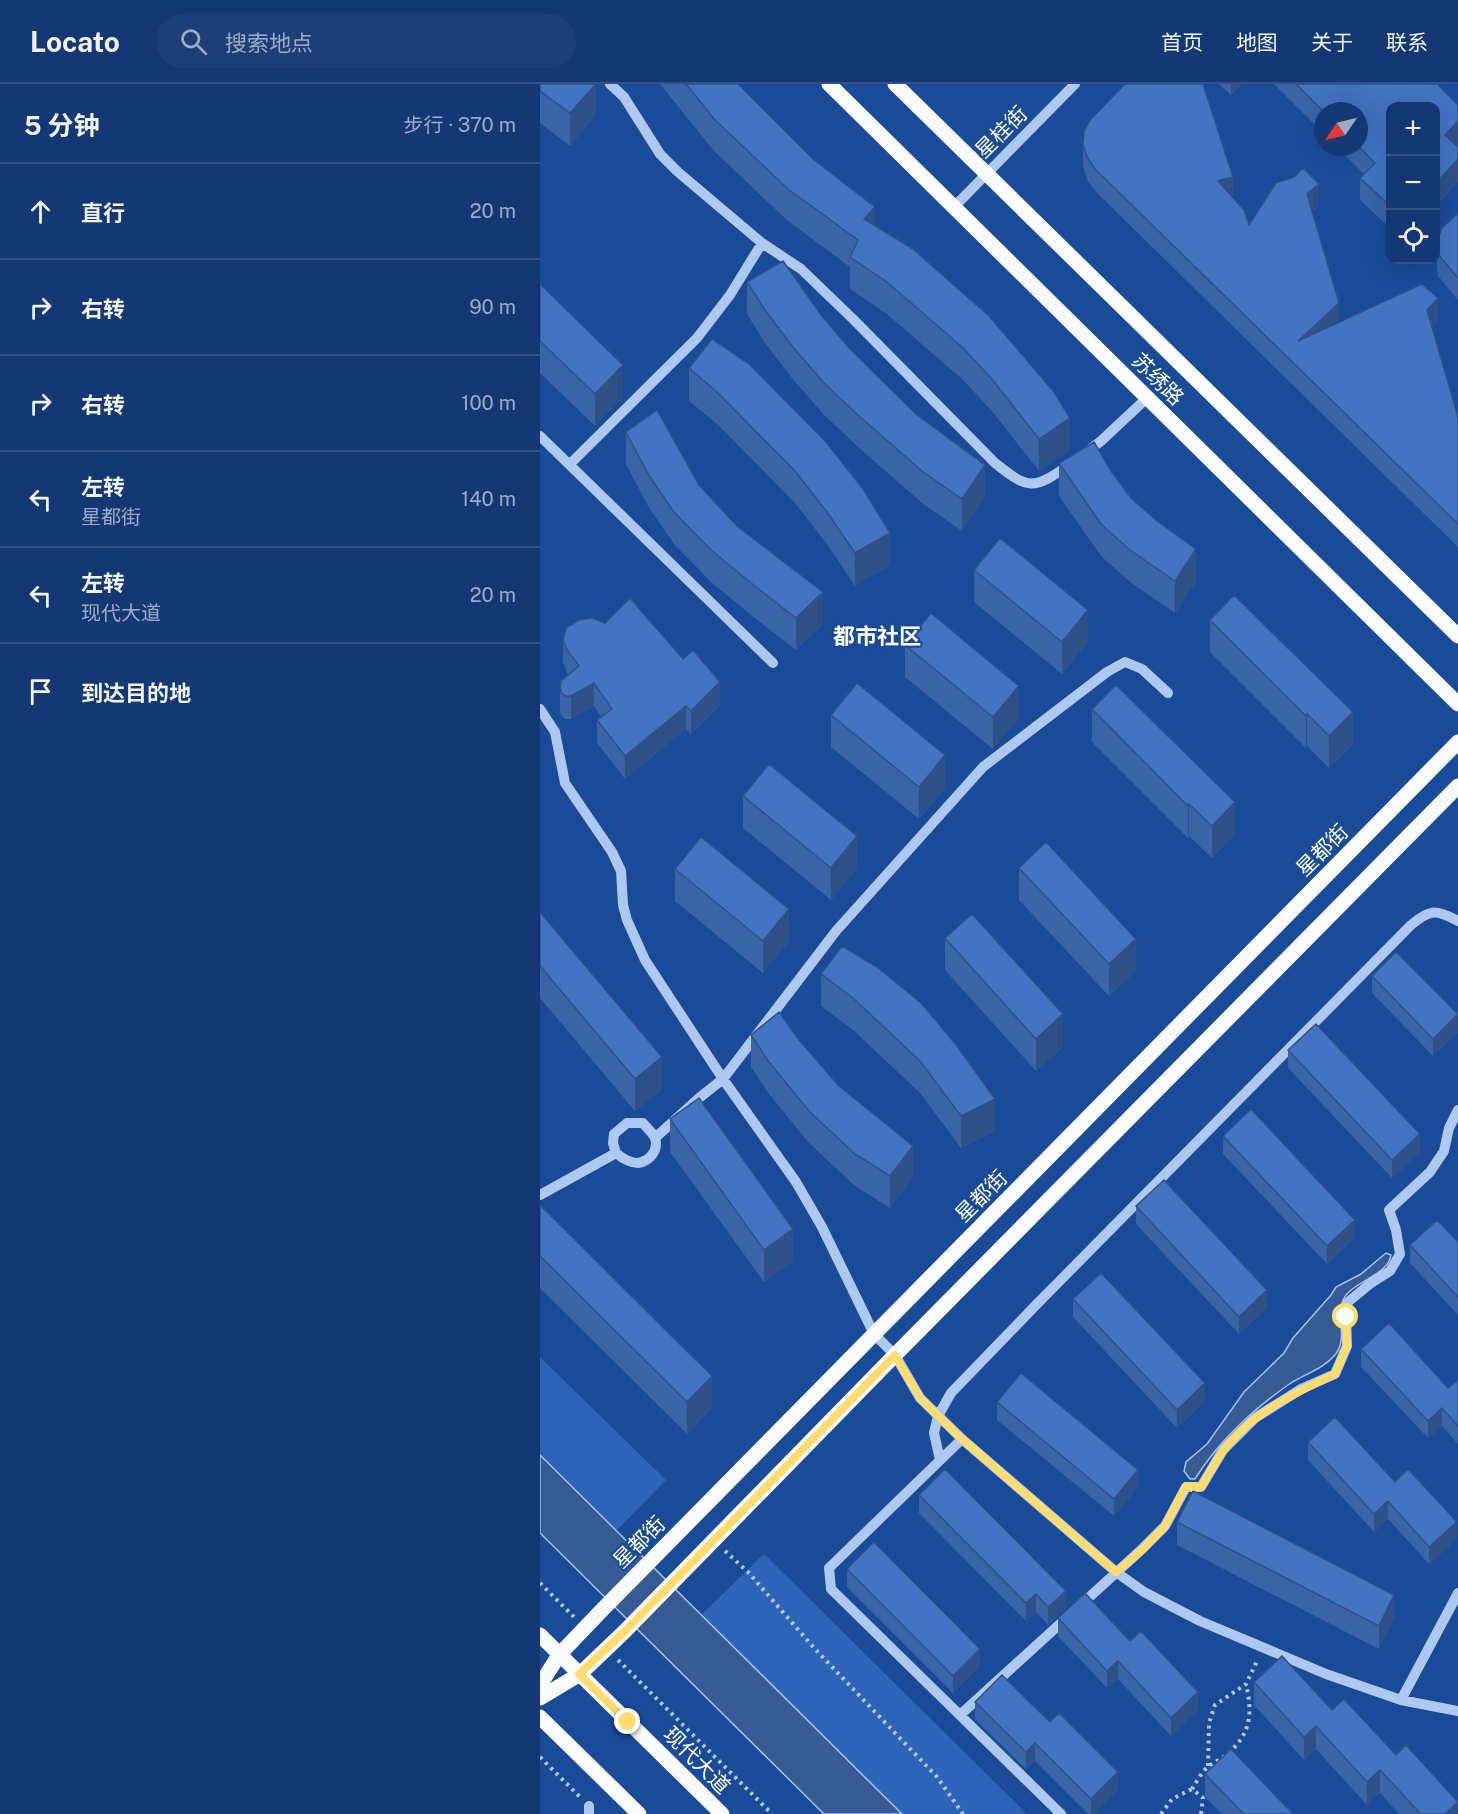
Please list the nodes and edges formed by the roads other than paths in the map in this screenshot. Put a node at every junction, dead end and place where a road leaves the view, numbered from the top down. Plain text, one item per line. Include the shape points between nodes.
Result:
1 (610, 84) edge
2 (829, 84) edge
3 (895, 84) edge
4 (1075, 84) edge
5 (986, 175) junction
6 (954, 207) junction
7 (762, 243) junction
8 (1147, 398) junction
9 (540, 436) edge
10 (570, 464) junction
11 (1458, 636) edge
12 (772, 663) dead end
13 (1168, 693) dead end
14 (1458, 704) edge
15 (540, 709) edge
16 (1458, 742) edge
17 (1458, 786) edge
18 (1458, 921) edge
19 (723, 1078) junction
20 (1458, 1110) edge
21 (655, 1138) junction
22 (616, 1153) junction
23 (540, 1196) edge
24 (874, 1334) junction
25 (895, 1355) junction
26 (938, 1416) junction
27 (962, 1439) junction
28 (940, 1460) junction
29 (1116, 1572) junction
30 (1458, 1593) edge
31 (540, 1635) edge
32 (559, 1654) junction
33 (579, 1674) junction
34 (540, 1685) edge
35 (540, 1698) edge
36 (1401, 1700) junction
37 (1458, 1711) edge
38 (960, 1715) junction
39 (540, 1717) edge
40 (639, 1814) edge
41 (722, 1814) edge
42 (1061, 1814) edge

1 - 7 street via 624,97 660,154 692,187
2 - 6 main road, 苏绣路
3 - 5 main road, 苏绣路
4 - 5 street, 星桂街
5 - 6 street, 星桂街
5 - 11 main road, 苏绣路
6 - 8 main road, 苏绣路
7 - 8 street via 801,269 995,463 1025,484 1042,482 1068,467
7 - 10 street via 697,338
8 - 14 main road, 苏绣路
9 - 10 street
10 - 12 street
13 - 19 street via 1142,669 1125,662 983,766 836,931
15 - 19 street via 555,732 565,783 612,852 621,872 623,905 634,938
16 - 24 main road, 星都街
17 - 25 main road
18 - 26 street via 1432,912 1411,926 1035,1306 951,1394
19 - 21 street
19 - 24 street via 796,1182
20 - 29 street via 1444,1151 1430,1172 1389,1210 1401,1254 1390,1271 1348,1302 1347,1346 1335,1374 1301,1389 1255,1418 1223,1450 1201,1487 1186,1486 1165,1526
21 - 22 street via 655,1151 648,1159 637,1163
21 - 22 street via 643,1123 627,1122 614,1134
22 - 23 street
24 - 25 street
24 - 32 main road, 星都街
25 - 26 street via 920,1398
25 - 33 main road
26 - 27 street
26 - 28 street via 934,1433
27 - 28 street
27 - 29 street
28 - 38 street via 829,1568 831,1589
29 - 36 street via 1168,1606 1263,1649
29 - 38 street
30 - 36 street
31 - 32 main road, 现代大道
32 - 33 main road, 现代大道
32 - 34 main road, 星都街
33 - 35 main road
33 - 41 main road, 现代大道
36 - 37 street
38 - 42 street
39 - 40 main road

